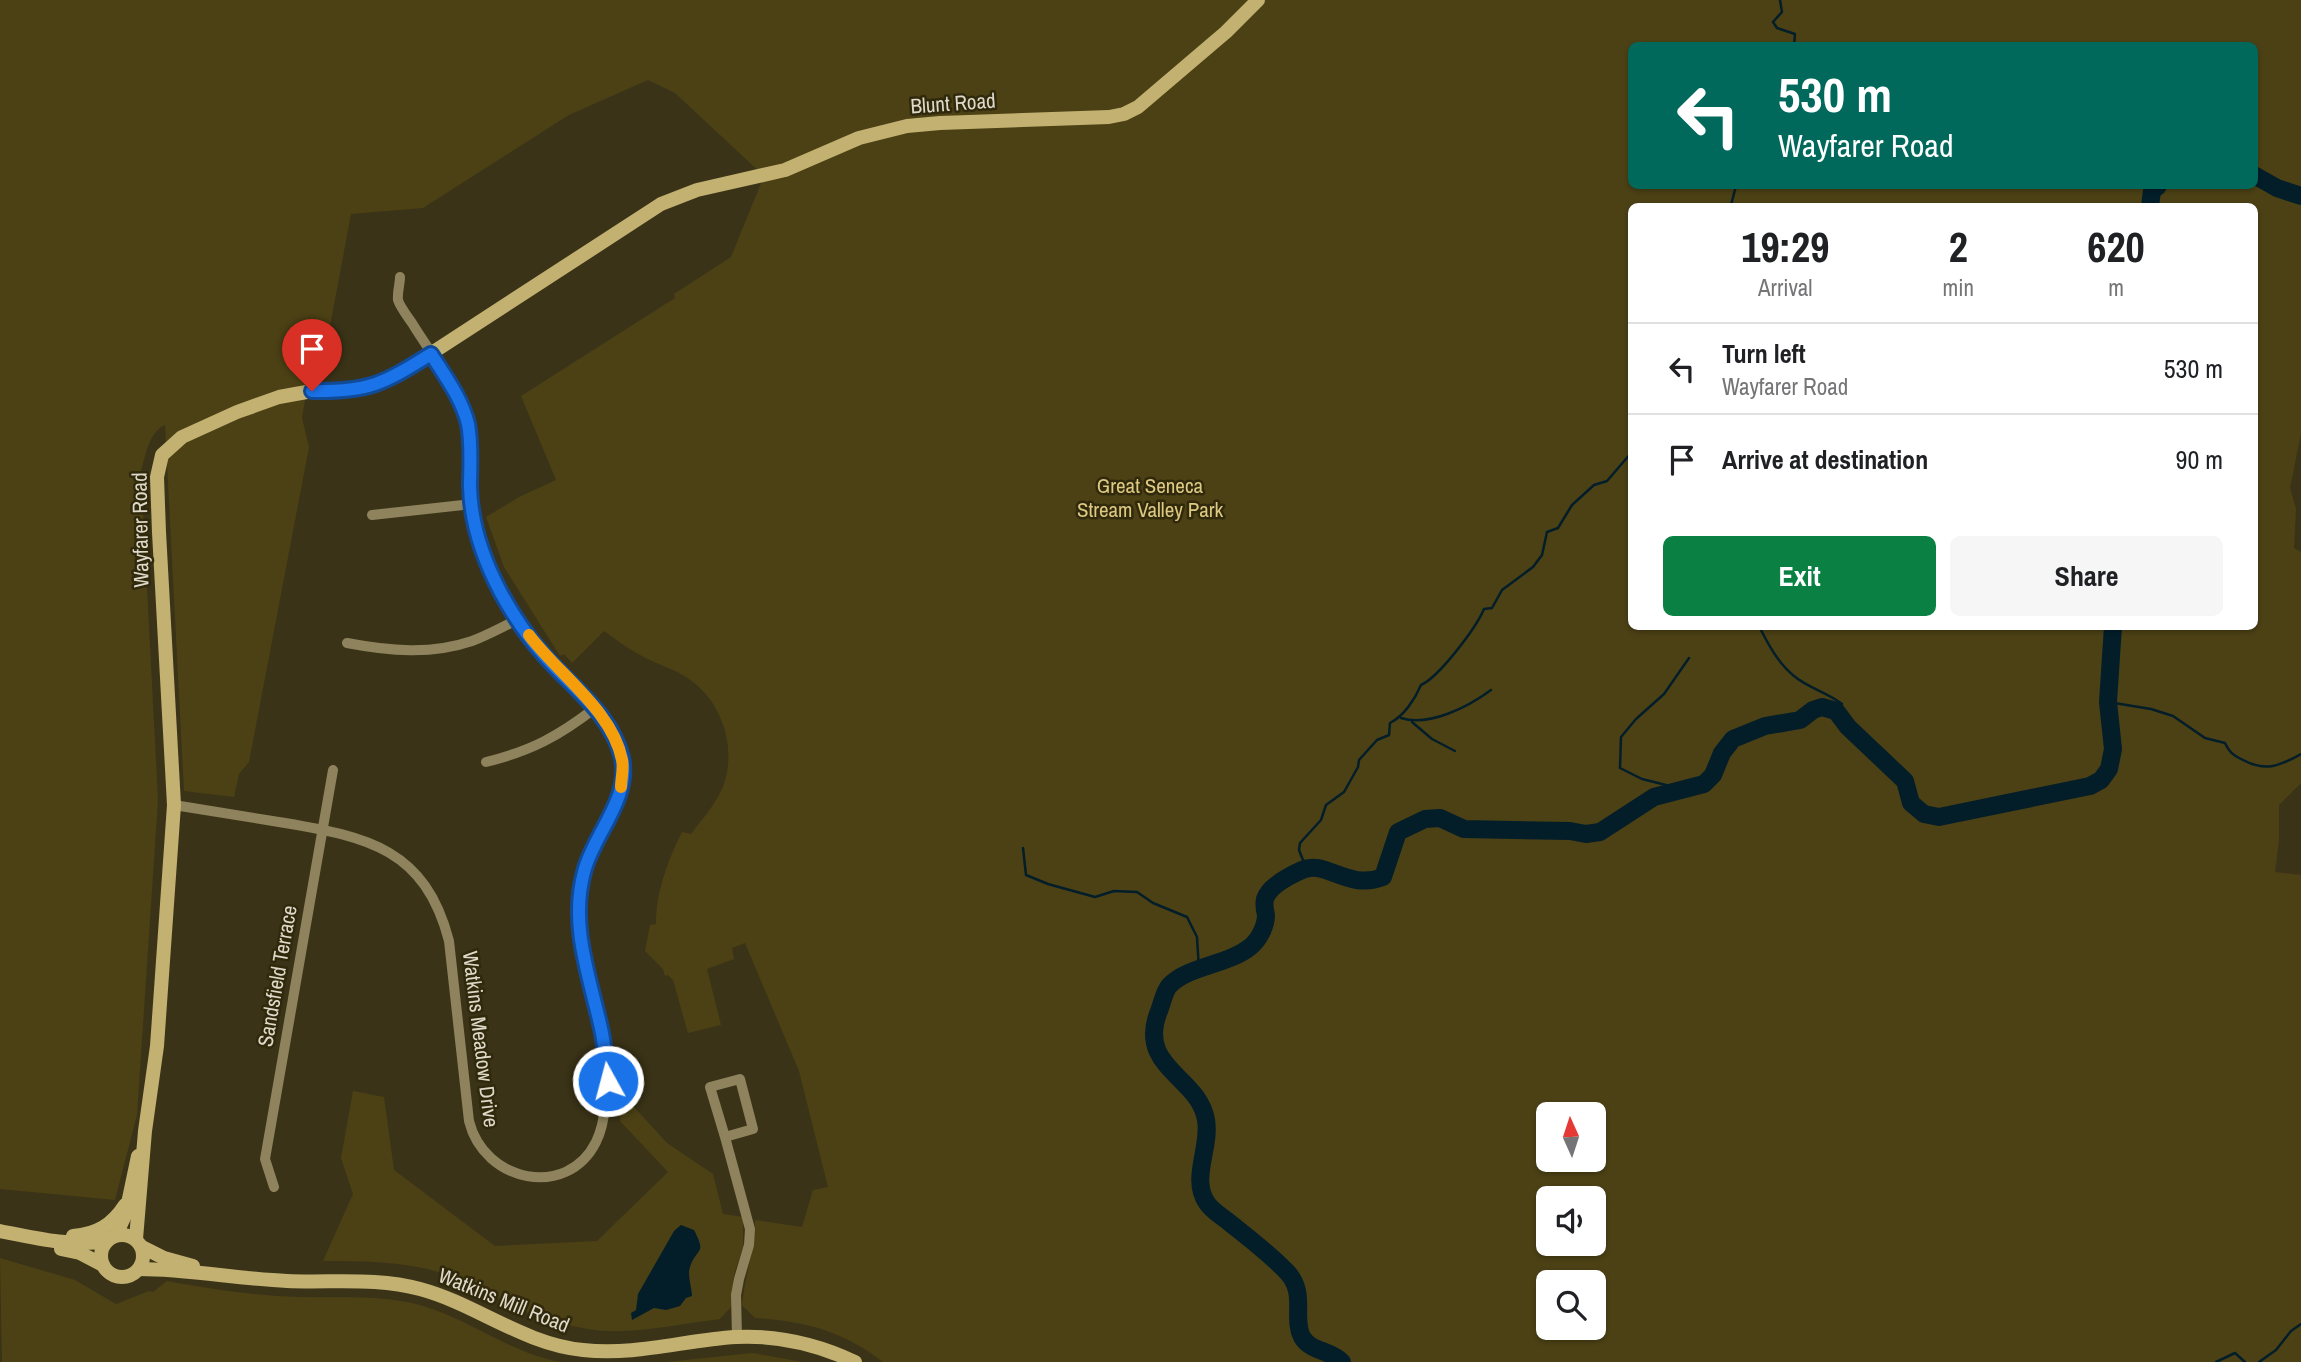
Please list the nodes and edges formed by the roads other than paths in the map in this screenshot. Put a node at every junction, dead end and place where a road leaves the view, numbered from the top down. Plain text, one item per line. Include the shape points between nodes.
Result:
1 (1258, 0) edge
2 (627, 226) joint
3 (401, 277) dead end
4 (431, 354) junction
5 (472, 504) junction
6 (372, 515) dead end
7 (517, 620) junction
8 (348, 643) dead end
9 (595, 708) junction
10 (486, 762) dead end
11 (334, 770) dead end
12 (174, 805) junction
13 (323, 829) junction
14 (145, 1131) junction
15 (725, 1137) junction
16 (274, 1188) dead end
17 (127, 1201) junction
18 (0, 1231) edge
19 (37, 1238) junction
20 (112, 1238) junction
21 (139, 1243) junction
22 (103, 1265) junction
23 (139, 1269) junction
24 (218, 1274) junction
25 (737, 1337) junction
26 (855, 1362) edge

1 - 2 street, Blunt Road via 1179,74 1124,114 940,123 881,132 785,170 684,193
2 - 4 street, Wayfarer Road
3 - 4 street via 398,300
4 - 5 street, Watkins Meadow Drive via 467,422
4 - 12 street, Wayfarer Road via 371,387 279,397 237,412 182,438 162,455 157,477
5 - 6 street
5 - 7 street, Watkins Meadow Drive via 486,562
7 - 8 street via 472,641 435,650 387,650
7 - 9 street, Watkins Meadow Drive
9 - 10 street via 542,744
9 - 13 street, Watkins Meadow Drive via 611,728 622,761 617,801 585,868 578,909 608,1081 596,1142 590,1153 564,1172 542,1177 519,1175 497,1165 481,1149 469,1121 449,941 429,889 393,854 363,839
11 - 13 street, Sandsfield Terrace
12 - 13 street, Watkins Meadow Drive
12 - 14 street, Wayfarer Road via 157,1046
13 - 16 street, Sandsfield Terrace via 265,1159
14 - 17 street, Wayfarer Road
14 - 21 street, Wayfarer Road
15 - 15 street via 753,1129 740,1079 710,1087
15 - 25 street via 750,1229 736,1295
17 - 19 street via 106,1227 87,1235
17 - 20 street, Wayfarer Road via 123,1225
18 - 19 street
19 - 20 street via 91,1244
19 - 22 street
20 - 21 street via 130,1236
20 - 22 street via 102,1251
21 - 23 street via 144,1259
21 - 24 street, Watkins Mill Road via 164,1258
22 - 23 street via 120,1277
23 - 24 street, Watkins Mill Road
24 - 25 street, Watkins Mill Road via 416,1288 459,1302 530,1338 583,1350 635,1350
25 - 26 street, Watkins Mill Road via 804,1343

